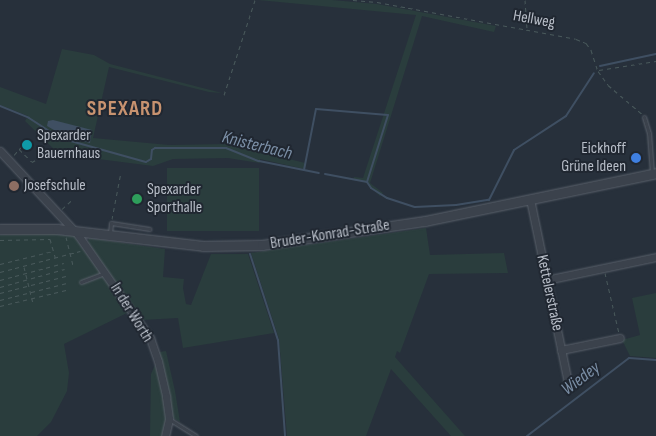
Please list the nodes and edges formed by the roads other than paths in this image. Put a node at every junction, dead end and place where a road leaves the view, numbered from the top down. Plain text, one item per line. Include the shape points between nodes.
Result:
1 (644, 117) road end
2 (0, 151) edge
3 (654, 174) edge
4 (530, 199) junction
5 (0, 229) edge
6 (150, 229) dead end
7 (69, 232) junction
8 (110, 235) junction
9 (656, 256) edge
10 (105, 273) junction
11 (546, 280) junction
12 (81, 282) dead end
13 (620, 338) road end
14 (561, 350) junction
15 (569, 388) dead end
16 (169, 420) junction
17 (165, 436) edge
18 (196, 436) edge

1 - 3 lane
2 - 7 street, In der Worth
3 - 4 street, Bruder-Konrad-Straße
4 - 8 street, Bruder-Konrad-Straße via 425,220 262,246 203,246
4 - 11 street, Kettelerstraße
5 - 7 street, Bruder-Konrad-Straße
6 - 8 lane via 112,221
7 - 8 street, Bruder-Konrad-Straße
7 - 10 street, In der Worth via 78,235
9 - 11 street
10 - 12 lane
10 - 16 street, In der Worth via 150,338 158,361
11 - 14 street, Kettelerstraße
13 - 14 street
14 - 15 street, Kettelerstraße
16 - 17 street, In der Worth
16 - 18 lane

